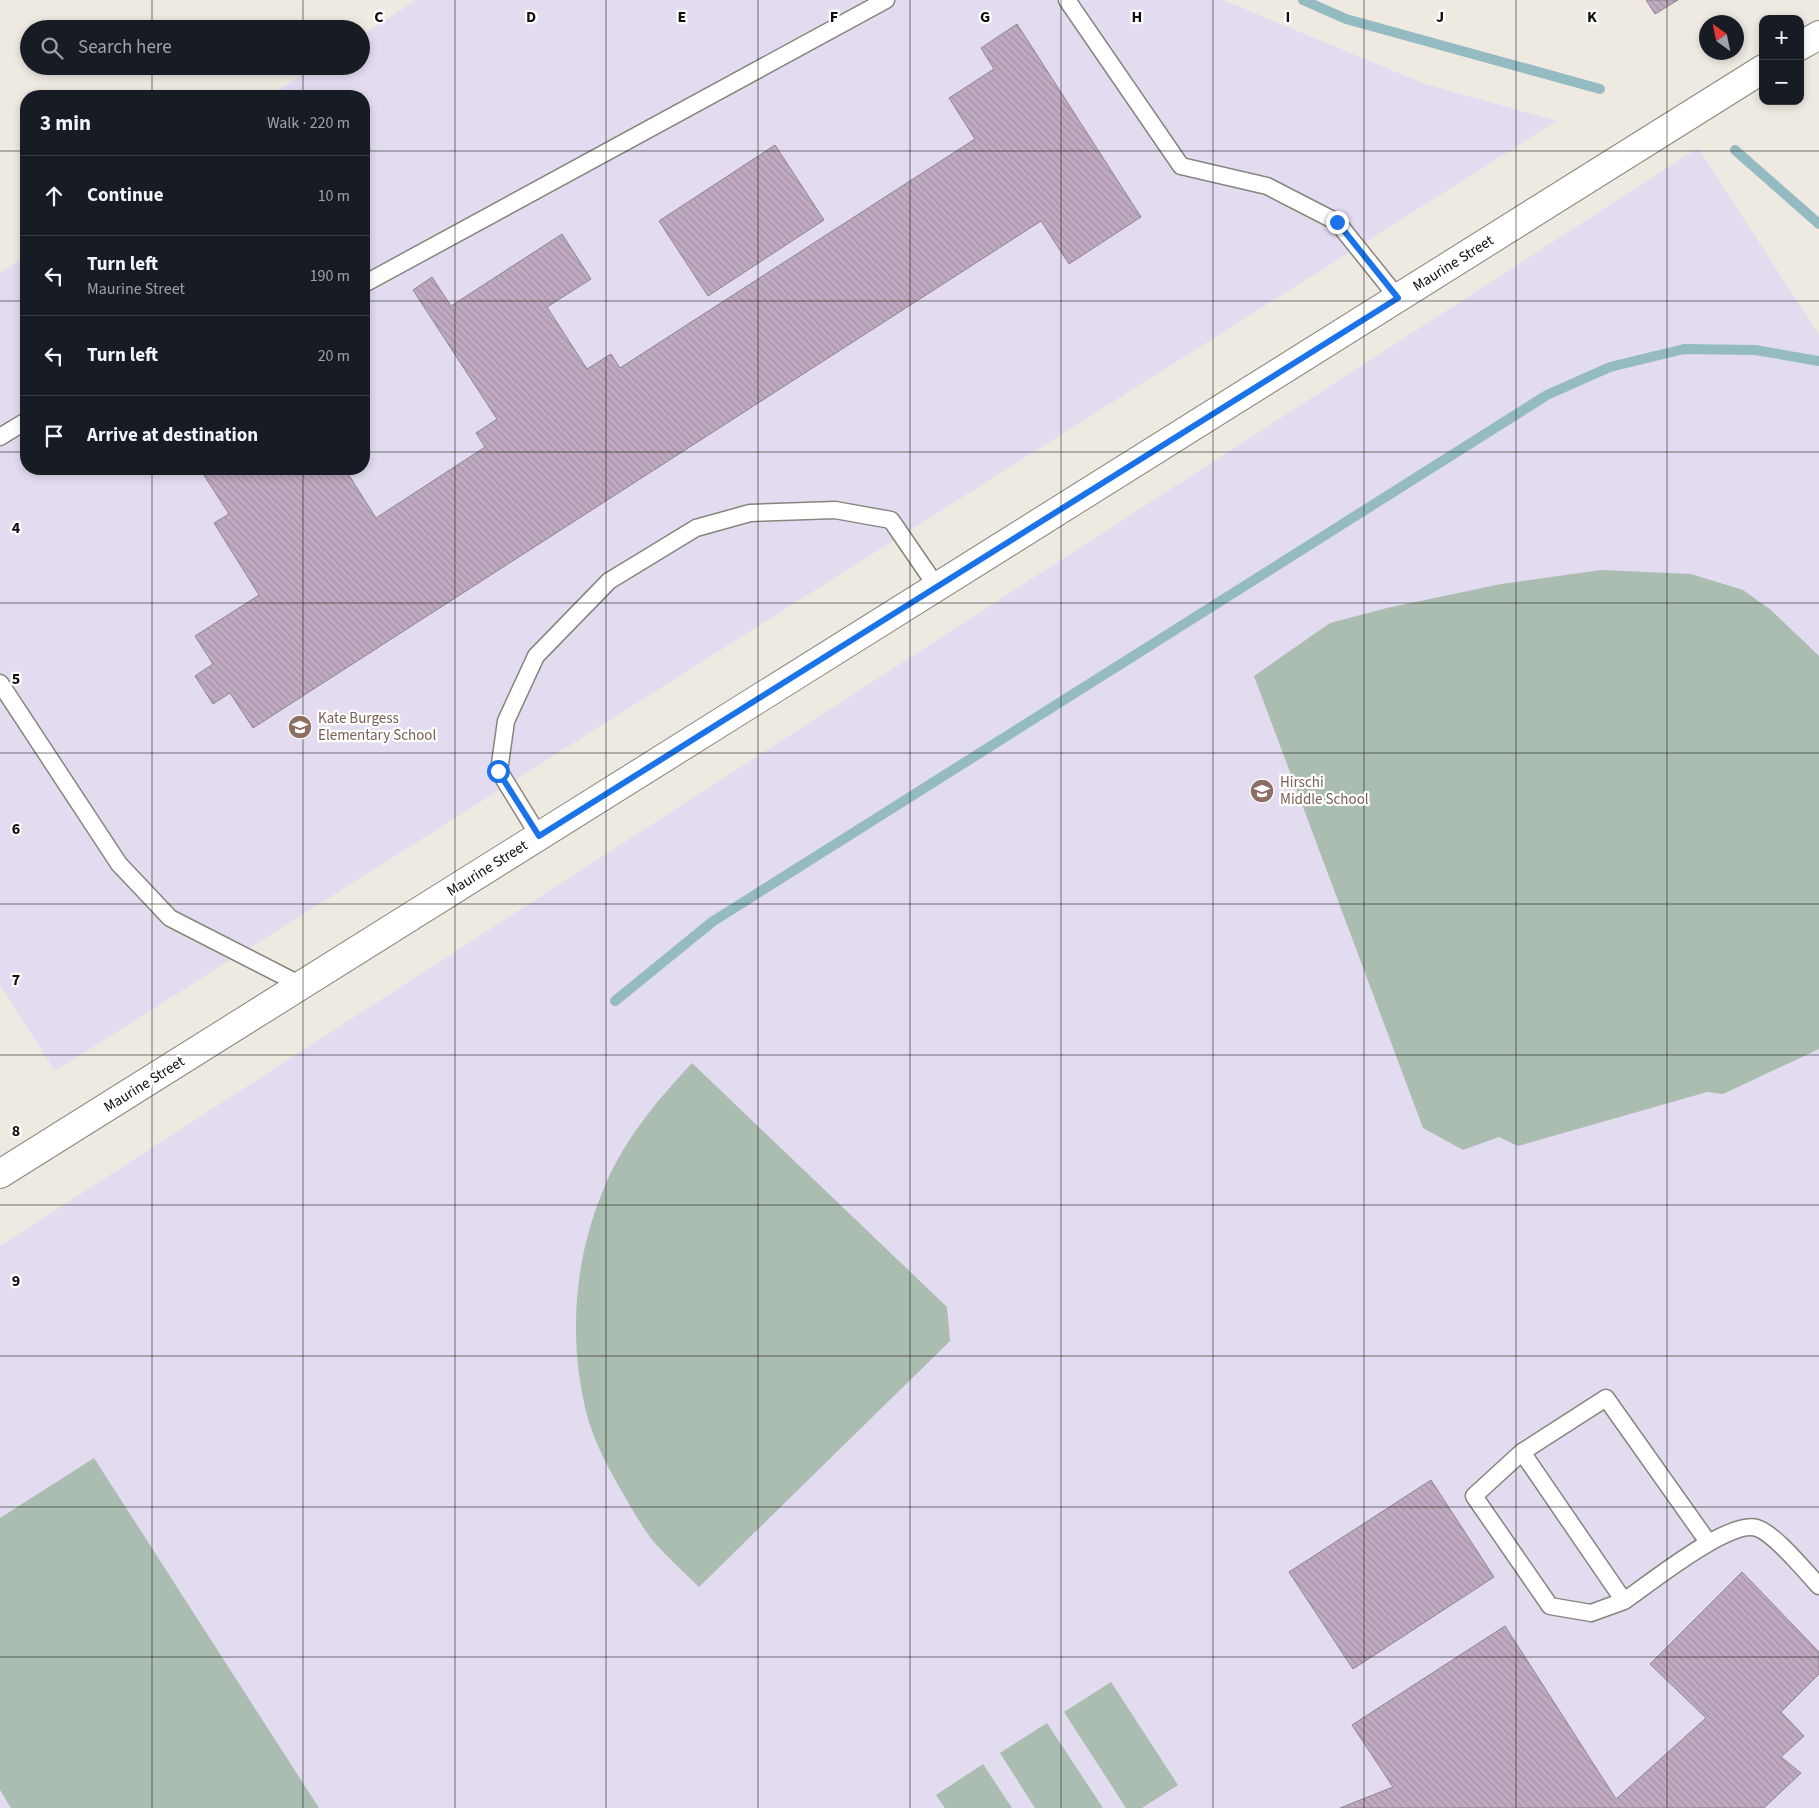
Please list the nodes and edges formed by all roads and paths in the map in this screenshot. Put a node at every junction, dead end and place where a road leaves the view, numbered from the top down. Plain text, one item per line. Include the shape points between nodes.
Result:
1 (886, 0) edge
2 (1067, 0) edge
3 (1819, 35) edge
4 (1804, 44) edge
5 (1759, 72) edge
6 (370, 281) edge
7 (1398, 298) junction
8 (20, 425) edge
9 (0, 437) edge
10 (937, 587) junction
11 (0, 683) edge
12 (539, 836) junction
13 (301, 985) junction
14 (0, 1174) edge
15 (1522, 1452) junction
16 (1708, 1542) junction
17 (1819, 1586) edge
18 (1624, 1601) junction

1 - 6 lane
2 - 7 lane via 1182,166 1267,186 1337,222
3 - 4 street
5 - 7 street, Maurine Street
7 - 10 street, Maurine Street
8 - 9 lane
10 - 12 street, Maurine Street
10 - 12 lane via 891,520 835,510 750,514 696,528 609,581 536,656 506,722 498,771
11 - 13 lane via 119,864 170,918
12 - 13 street, Maurine Street
13 - 14 street, Maurine Street
15 - 16 lane via 1606,1398
15 - 18 lane
15 - 18 lane via 1474,1496 1550,1606 1592,1613
16 - 17 lane via 1737,1528 1756,1528 1773,1538
16 - 18 lane

